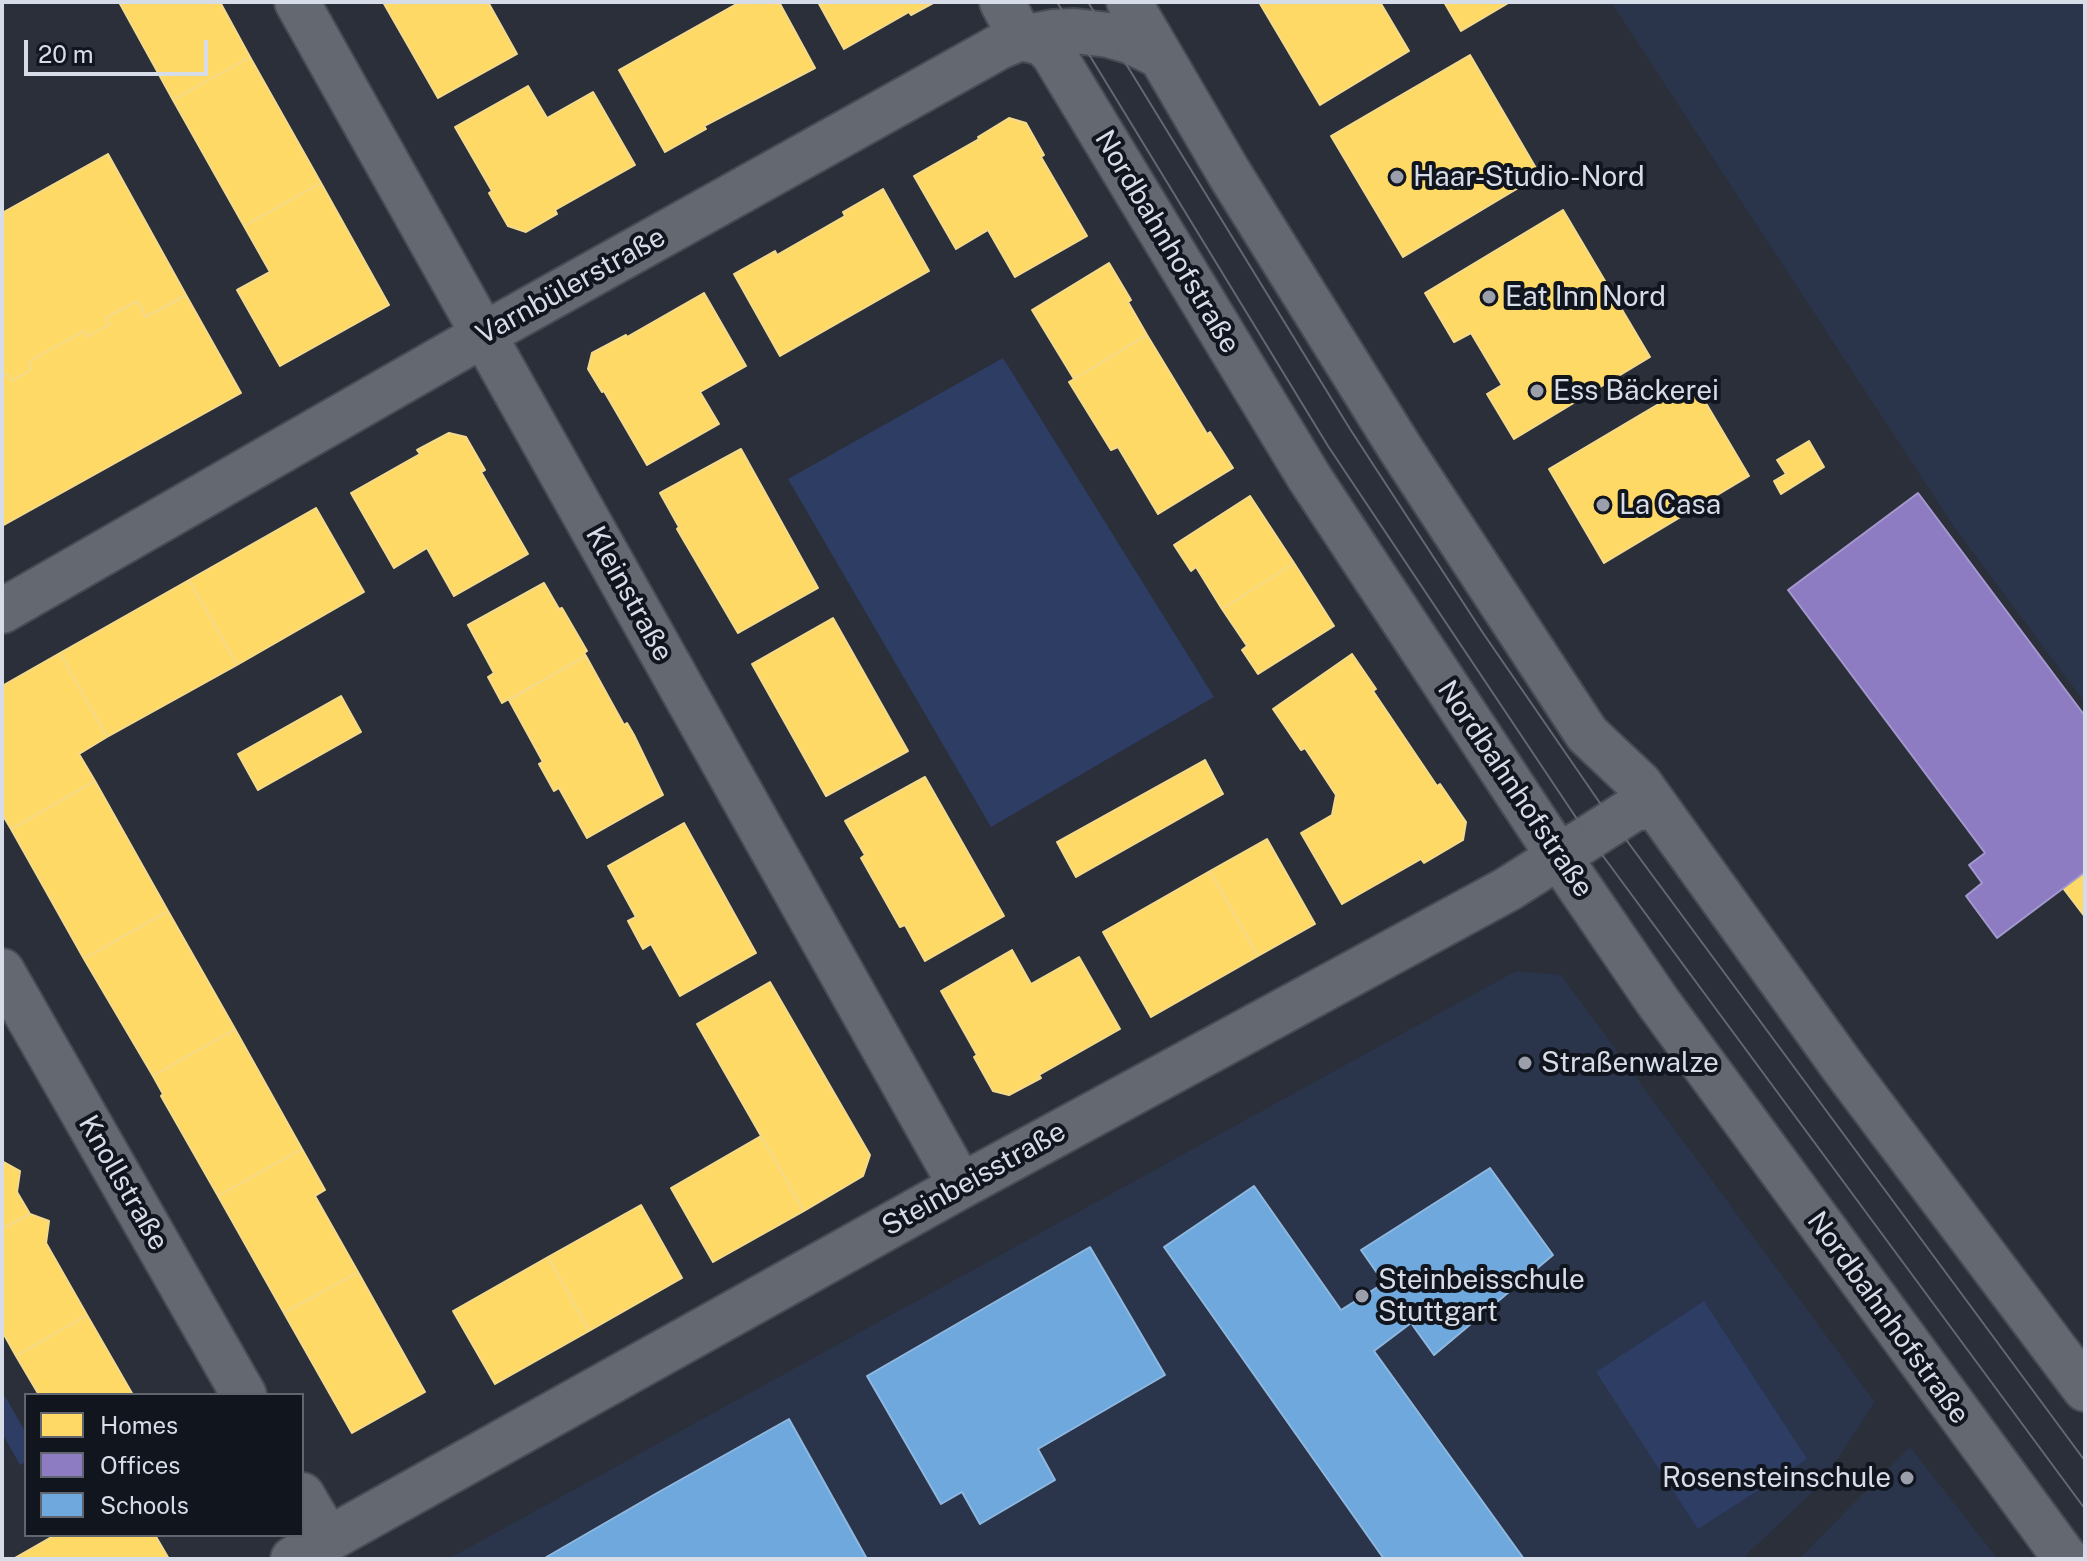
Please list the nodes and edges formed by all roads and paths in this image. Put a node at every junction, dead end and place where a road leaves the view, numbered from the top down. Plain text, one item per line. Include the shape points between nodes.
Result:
1 (297, 2) edge
2 (1129, 2) edge
3 (1012, 20) edge
4 (1158, 55) junction
5 (483, 335) junction
6 (2, 611) edge
7 (1656, 807) junction
8 (1559, 857) junction
9 (2, 971) edge
10 (961, 1186) junction
11 (2085, 1389) edge
12 (243, 1393) edge
13 (304, 1508) edge
14 (310, 1549) edge
15 (2066, 1559) edge

1 - 5 street, Kleinstraße
2 - 4 street
3 - 4 street, Varnbülerstraße via 1053,32 1108,35
3 - 5 street, Varnbülerstraße via 999,47
3 - 8 street, Nordbahnhofstraße via 1054,55 1309,477
4 - 7 street via 1521,636 1587,734 1640,784
5 - 6 street, Varnbülerstraße
5 - 10 street, Kleinstraße
7 - 8 street, Steinbeisstraße via 1635,808
7 - 11 street
8 - 10 street, Steinbeisstraße
8 - 15 street, Nordbahnhofstraße via 1658,1002
9 - 12 street, Knollstraße
10 - 14 street, Steinbeisstraße
13 - 14 street

